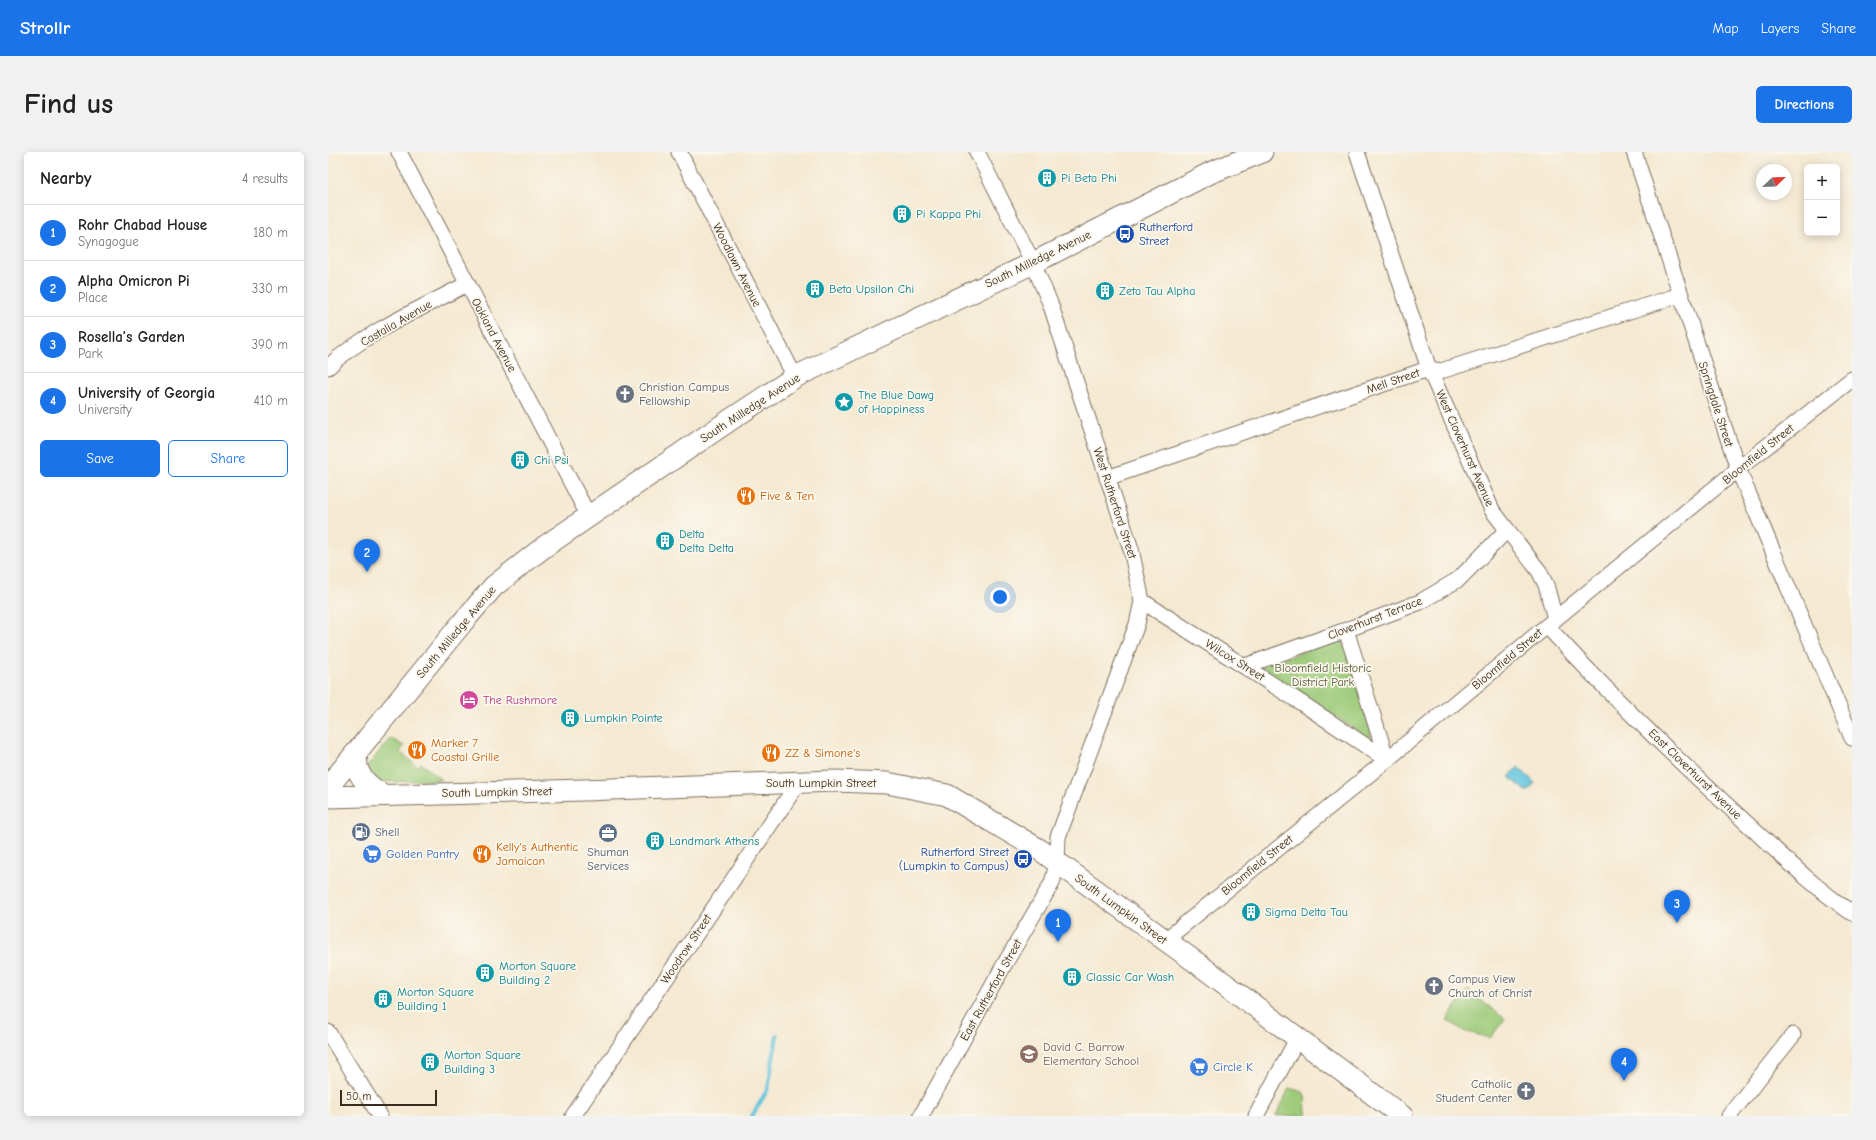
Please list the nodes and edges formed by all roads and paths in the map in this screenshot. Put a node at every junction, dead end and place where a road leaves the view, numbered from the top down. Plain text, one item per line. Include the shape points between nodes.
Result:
1 (399, 152) edge
2 (679, 152) edge
3 (978, 152) edge
4 (1262, 152) edge
5 (1357, 152) edge
6 (1634, 152) edge
7 (1033, 263) junction
8 (467, 284) junction
9 (1680, 295) junction
10 (328, 368) edge
11 (1429, 369) junction
12 (795, 377) junction
13 (1852, 378) edge
14 (1738, 469) junction
15 (1107, 478) junction
16 (589, 517) junction
17 (1507, 530) junction
18 (1142, 601) junction
19 (1551, 622) junction
20 (1346, 630) junction
21 (1245, 666) junction
22 (1852, 738) edge
23 (357, 752) junction
24 (1387, 760) junction
25 (799, 782) junction
26 (328, 787) edge
27 (383, 795) junction
28 (328, 797) edge
29 (1056, 863) junction
30 (1851, 911) edge
31 (1164, 941) junction
32 (328, 1032) edge
33 (1793, 1035) dead end
34 (1297, 1039) junction
35 (380, 1116) edge
36 (574, 1116) edge
37 (921, 1116) edge
38 (1256, 1116) edge
39 (1402, 1116) edge
40 (1729, 1116) edge

1 - 8 street, Oakland Avenue
2 - 12 street, Woodlawn Avenue
3 - 7 street, West Rutherford Street
4 - 7 main road, South Milledge Avenue via 1210,174
5 - 11 street, West Cloverhurst Avenue
6 - 9 street, Springdale Street
7 - 12 main road, South Milledge Avenue
7 - 15 street, West Rutherford Street via 1050,303
8 - 10 street, Castalia Avenue via 387,327 341,355
8 - 16 street, Oakland Avenue
9 - 11 street, Mell Street via 1442,371
9 - 14 street, Springdale Street
11 - 15 street, Mell Street
11 - 17 street, West Cloverhurst Avenue via 1492,510
12 - 16 main road, South Milledge Avenue
13 - 14 street, Bloomfield Street
14 - 19 street, Bloomfield Street
14 - 22 street, Springdale Street
15 - 18 street, West Rutherford Street via 1131,549
16 - 23 main road, South Milledge Avenue via 544,547 494,586
17 - 19 street, West Cloverhurst Avenue via 1525,551 1546,585
17 - 20 street, Cloverhurst Terrace via 1459,579 1420,602
18 - 21 street, Wilcox Street
18 - 29 street, West Rutherford Street via 1137,624 1058,837
19 - 24 street, Bloomfield Street
19 - 30 street, East Cloverhurst Avenue via 1642,724 1708,788 1816,885
20 - 21 street, Cloverhurst Terrace
20 - 24 street
21 - 24 street, Wilcox Street
23 - 26 main road, South Milledge Avenue
23 - 27 main road via 358,772 363,781
24 - 31 street, Bloomfield Street
25 - 27 main road, South Lumpkin Street
25 - 29 main road, South Lumpkin Street via 835,780 887,783 947,795 1040,850
25 - 36 street, Woodrow Street
27 - 28 main road, South Lumpkin Street
29 - 31 main road, South Lumpkin Street
29 - 37 street, East Rutherford Street via 1052,883
31 - 34 main road, South Lumpkin Street
32 - 35 street
33 - 40 street
34 - 38 street
34 - 39 main road, South Lumpkin Street

